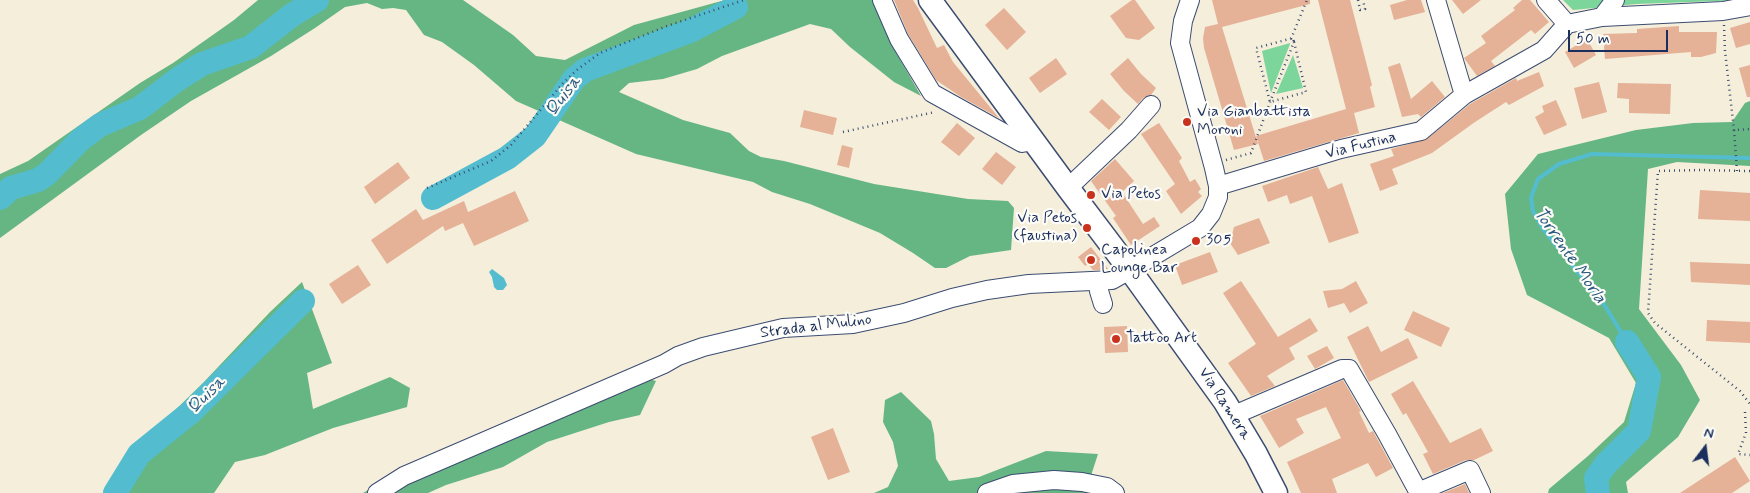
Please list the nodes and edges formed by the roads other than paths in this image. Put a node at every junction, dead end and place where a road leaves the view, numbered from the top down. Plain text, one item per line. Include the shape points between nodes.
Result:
1 (882, 0) edge
2 (930, 0) edge
3 (1190, 0) edge
4 (1436, 0) edge
5 (1546, 0) edge
6 (1615, 0) edge
7 (1750, 6) edge
8 (1602, 17) junction
9 (1566, 24) junction
10 (1464, 95) junction
11 (1151, 105) dead end
12 (1033, 141) junction
13 (1218, 186) junction
14 (1068, 188) junction
15 (1130, 270) junction
16 (1099, 281) junction
17 (1102, 304) dead end
18 (1234, 415) junction
19 (377, 493) edge
20 (987, 493) edge
21 (1115, 493) edge
22 (1276, 493) edge
23 (1419, 493) edge
24 (1481, 493) edge

1 - 12 street via 899,39 932,93 1022,143
2 - 12 main road
3 - 13 street via 1180,43
4 - 10 street
5 - 9 street
6 - 8 street
7 - 8 street via 1723,11
8 - 9 street
9 - 10 street, Via Fustina via 1544,50
10 - 13 street, Via Fustina via 1421,131 1342,149
11 - 14 street
12 - 14 main road
13 - 15 street via 1215,206 1200,228
14 - 15 main road
15 - 16 street, Strada al Mulino via 1112,280
15 - 18 main road, Via Ramera
16 - 17 street
16 - 19 street, Strada al Mulino via 1029,284 987,290 853,324 783,328 703,347 404,476
18 - 22 main road, Via Ramera
18 - 23 street via 1342,369 1349,369
20 - 21 street via 1013,484 1054,480 1107,487
23 - 24 street via 1470,470

